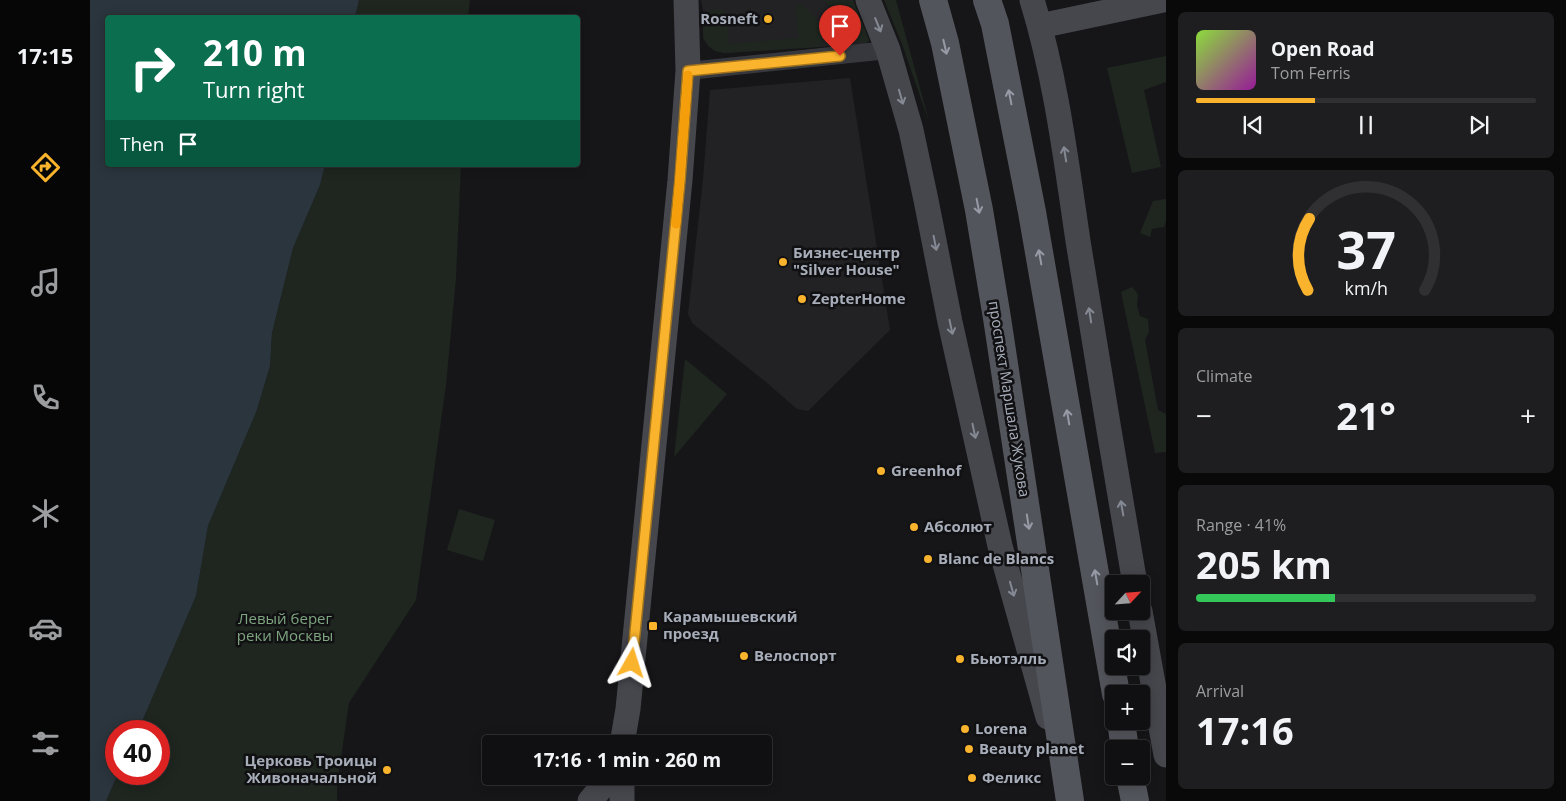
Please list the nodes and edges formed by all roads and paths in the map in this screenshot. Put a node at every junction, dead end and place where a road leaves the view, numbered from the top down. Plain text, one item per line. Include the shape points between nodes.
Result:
1 (686, 0) edge
2 (868, 0) edge
3 (933, 0) edge
4 (988, 0) edge
5 (1032, 0) edge
6 (1163, 0) edge
7 (1040, 26) junction
8 (888, 50) junction
9 (688, 71) junction
10 (1133, 575) edge
11 (1142, 620) edge
12 (1114, 685) edge
13 (623, 735) edge
14 (1166, 754) edge
15 (622, 785) edge
16 (1132, 785) edge
17 (1070, 799) edge
18 (622, 801) edge
19 (1135, 801) edge

1 - 9 main road
2 -> 8 main road
3 -> 17 main road, проспект Маршала Жукова via 945,43 979,210
12 -> 4 main road via 1032,212
5 - 7 main road
6 - 7 main road
10 -> 7 main road via 1055,94
8 - 9 street
8 -> 17 main road via 911,130 1000,546
9 - 13 main road via 679,190
11 - 14 main road
15 - 18 main road
16 - 19 main road

